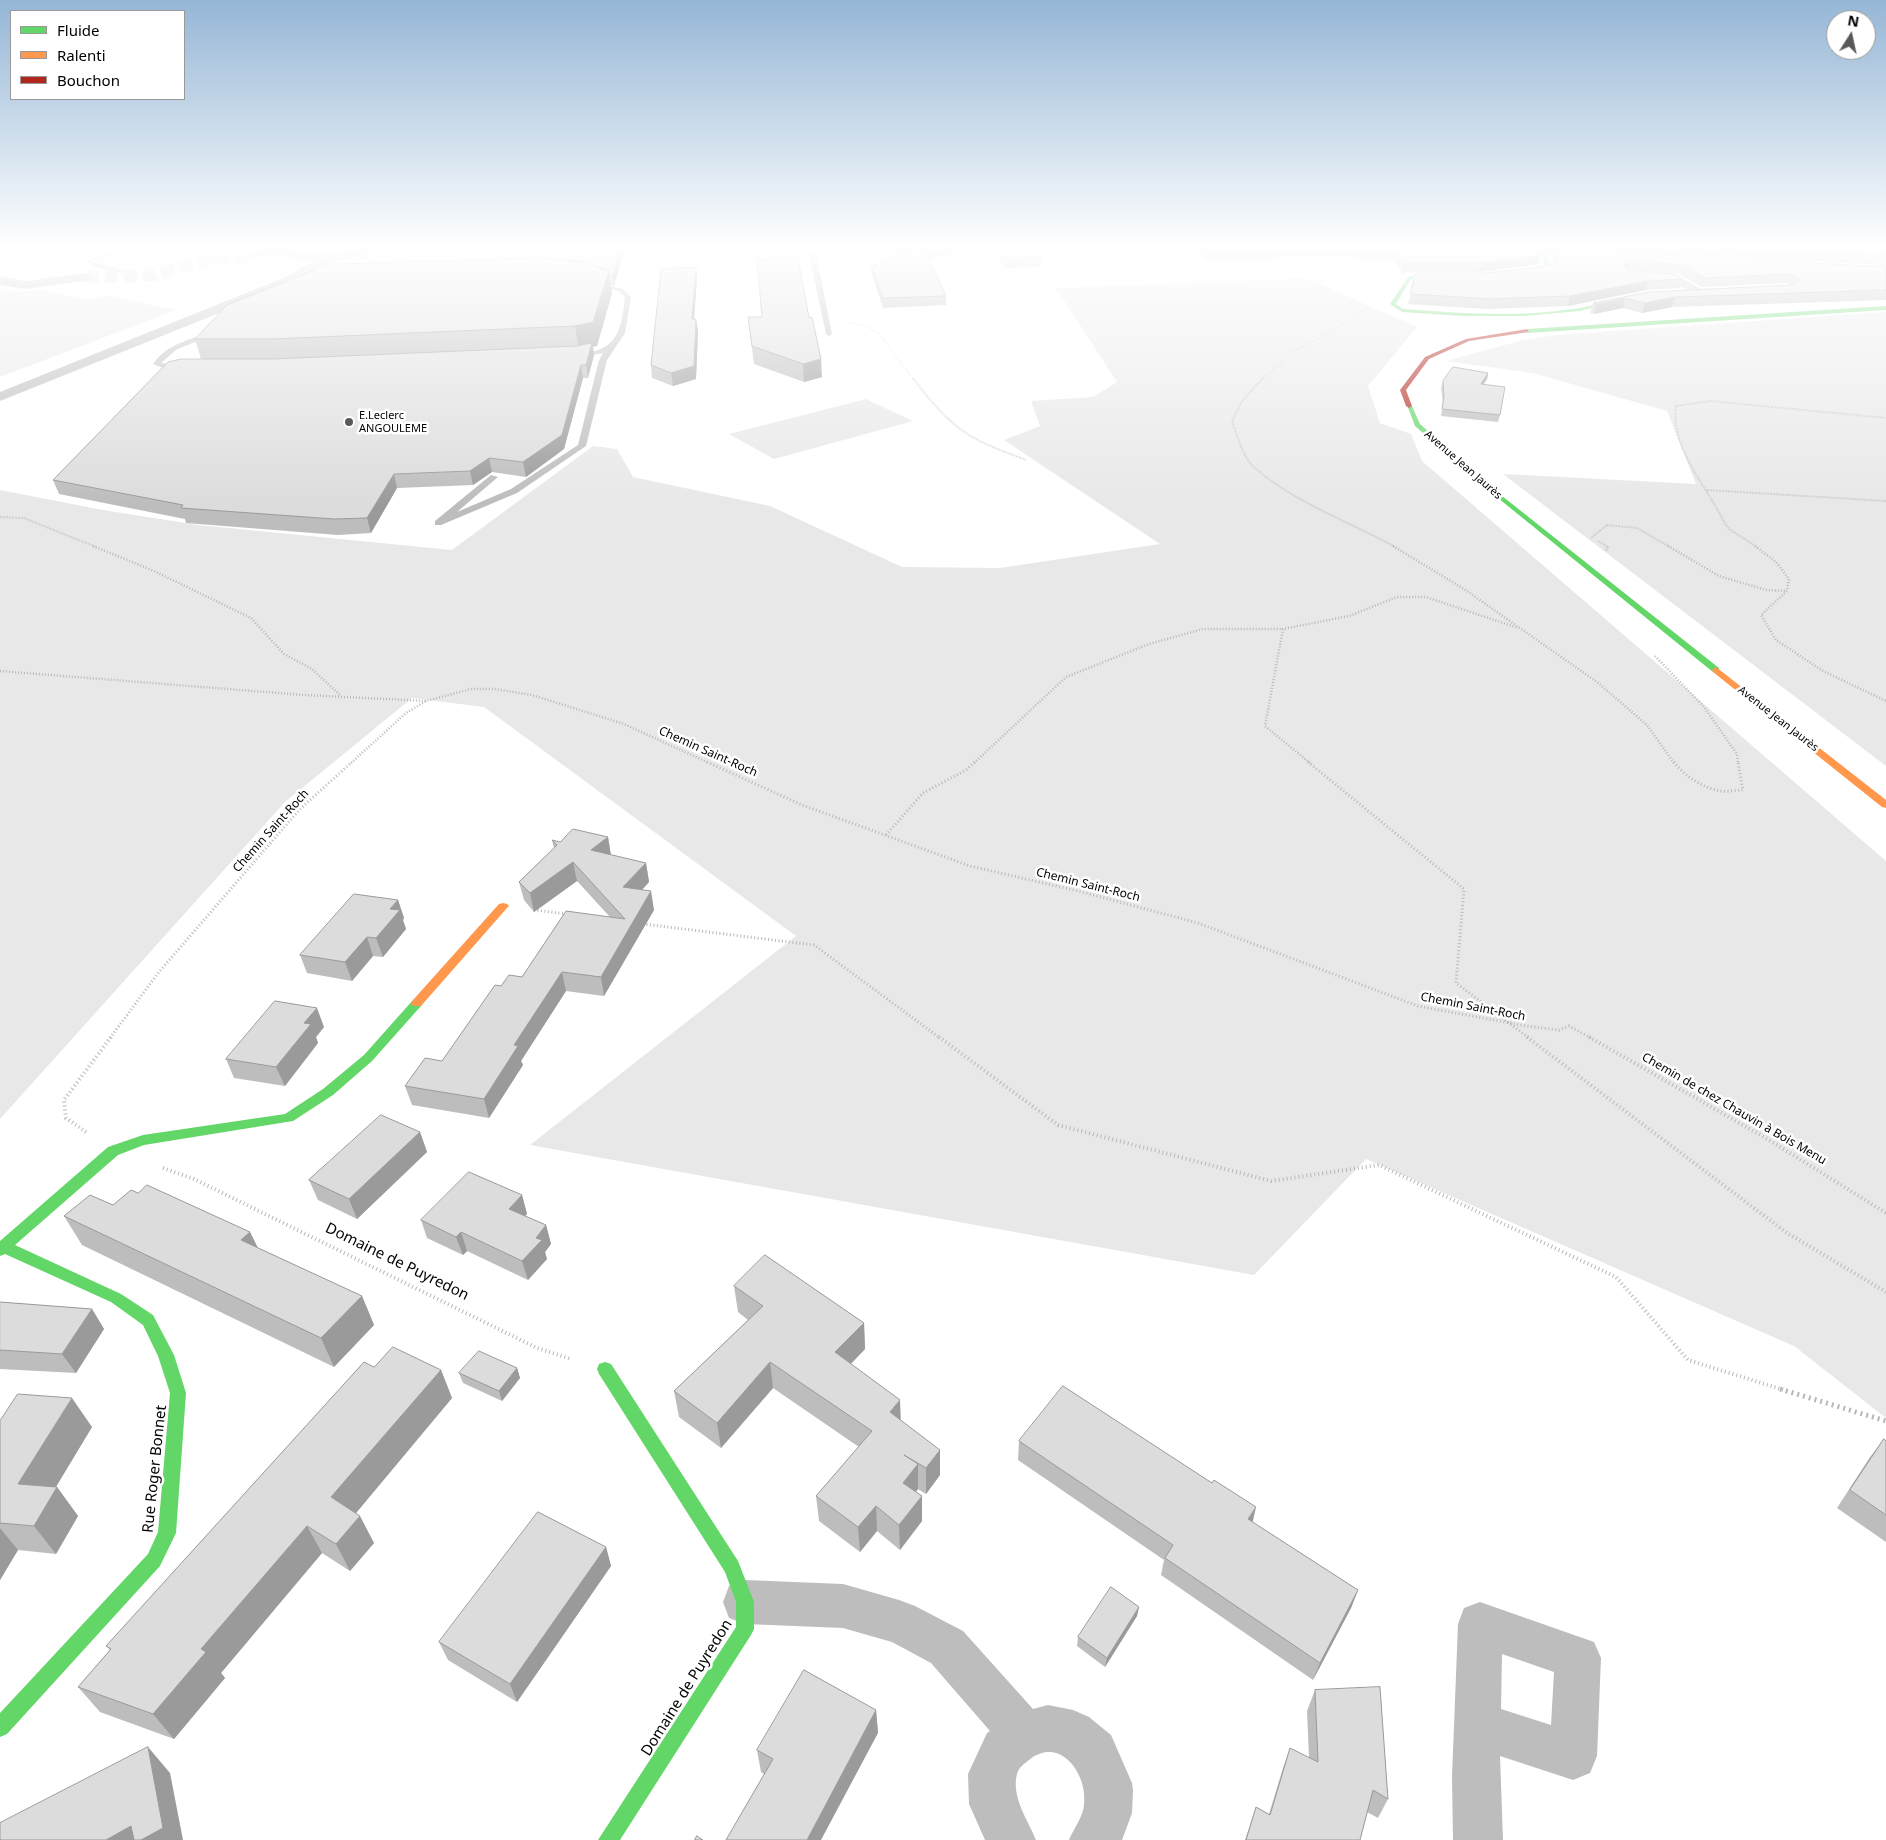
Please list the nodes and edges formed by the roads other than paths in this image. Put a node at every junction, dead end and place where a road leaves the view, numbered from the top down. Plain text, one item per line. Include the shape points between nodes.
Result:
1 (137, 333) edge
2 (160, 333) edge
3 (215, 333) edge
4 (623, 333) edge
5 (1514, 333) edge
6 (610, 347) junction
7 (569, 356) edge
8 (188, 368) edge
9 (0, 386) edge
10 (0, 397) edge
11 (494, 477) edge
12 (1886, 805) edge
13 (503, 906) road end
14 (2, 1248) edge
15 (605, 1369) road end
16 (745, 1602) junction
17 (1478, 1725) dead end
18 (0, 1727) edge
19 (1023, 1733) junction
20 (608, 1840) edge
21 (1011, 1840) edge
22 (1094, 1840) edge
23 (1478, 1840) edge

1 - 9 street
2 - 10 street
3 - 8 lane via 172,350 161,356 157,364
4 - 6 lane
5 - 12 street, Avenue Jean Jaurès via 1468,340 1427,358 1403,390 1417,425 1574,558
6 - 7 lane
6 - 11 lane via 603,360 582,446 514,491 438,523
13 - 14 street via 368,1058 328,1092 288,1118 143,1140 113,1151
14 - 18 street, Rue Roger Bonnet via 116,1298 148,1320 166,1355 178,1393 167,1533 154,1560
15 - 16 street, Domaine de Puyredon via 732,1567
16 - 19 street via 844,1606 900,1622 947,1647
16 - 20 street, Domaine de Puyredon via 745,1629
17 - 23 street
19 - 21 street via 1004,1750 996,1762 991,1781 992,1803 999,1823
19 - 22 street via 1041,1728 1060,1730 1079,1737 1094,1752 1105,1771 1110,1791 1108,1813

